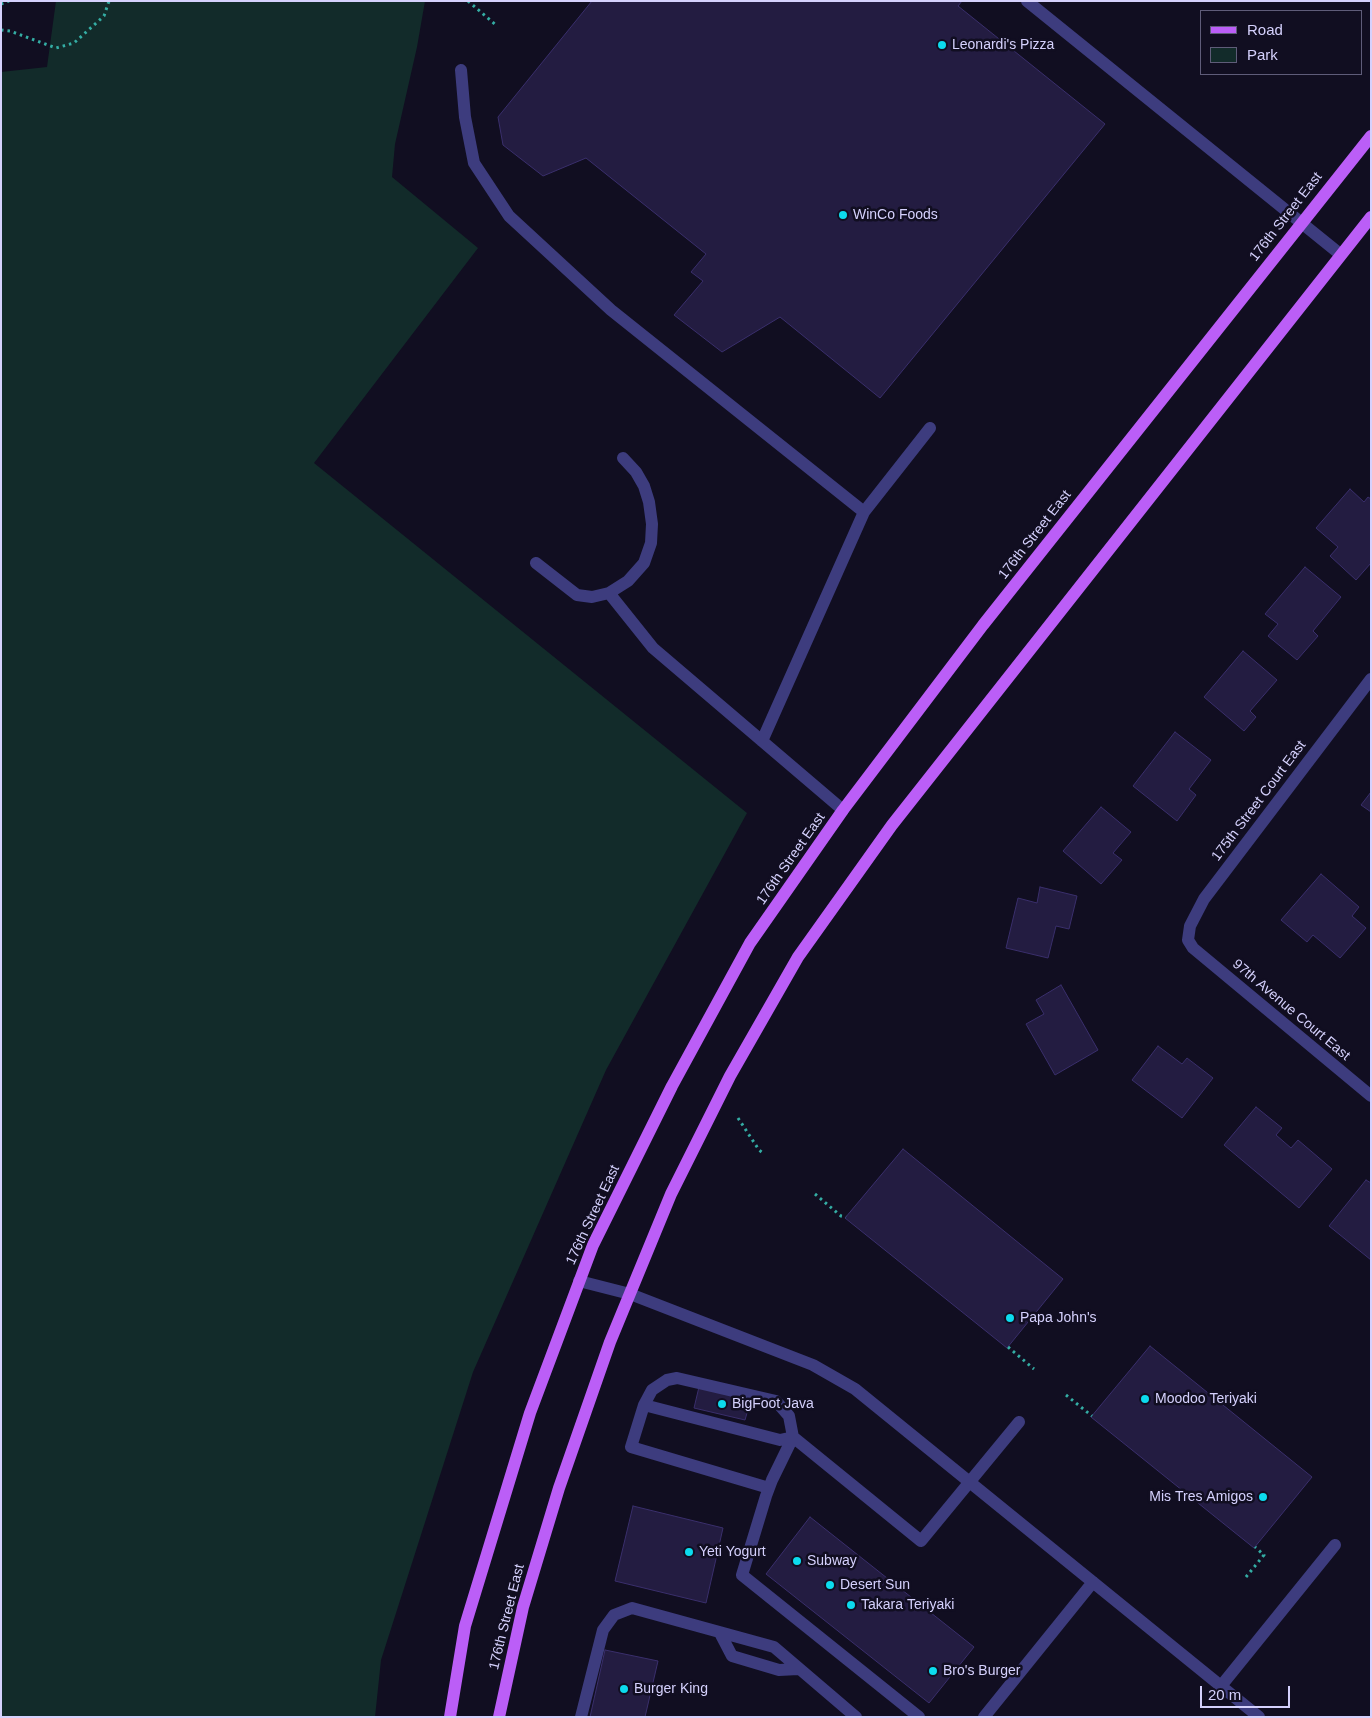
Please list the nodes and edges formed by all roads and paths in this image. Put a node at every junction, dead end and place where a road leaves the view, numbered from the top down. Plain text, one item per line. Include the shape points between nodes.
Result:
1 (9, 1) edge
2 (109, 1) edge
3 (468, 1) edge
4 (1027, 1) edge
5 (1, 4) edge
6 (497, 26) dead end
7 (1, 30) edge
8 (461, 70) dead end
9 (1371, 136) edge
10 (1371, 216) edge
11 (1302, 222) junction
12 (1340, 254) junction
13 (930, 428) dead end
14 (623, 458) dead end
15 (864, 512) junction
16 (536, 563) dead end
17 (610, 593) junction
18 (1371, 679) edge
19 (762, 741) junction
20 (843, 810) junction
21 (1193, 948) joint
22 (1371, 1096) edge
23 (738, 1118) dead end
24 (764, 1154) dead end
25 (815, 1194) dead end
26 (846, 1217) dead end
27 (579, 1282) junction
28 (630, 1294) junction
29 (1008, 1347) dead end
30 (1034, 1370) dead end
31 (1066, 1395) dead end
32 (644, 1405) junction
33 (1092, 1416) dead end
34 (1019, 1422) dead end
35 (793, 1437) junction
36 (969, 1482) junction
37 (769, 1488) junction
38 (1335, 1545) dead end
39 (1255, 1547) dead end
40 (1246, 1577) dead end
41 (1093, 1582) junction
42 (720, 1633) junction
43 (798, 1668) junction
44 (1221, 1686) junction
45 (450, 1717) edge
46 (499, 1717) edge
47 (580, 1717) edge
48 (856, 1717) edge
49 (919, 1717) edge
50 (984, 1717) edge
51 (1259, 1717) edge

1 - 5 path
2 - 7 path via 104,16 74,43 56,48
3 - 6 path
4 - 11 street
8 - 15 street via 465,117 474,162 509,216 611,310
9 - 11 main road, 176th Street East
10 - 12 main road, 176th Street East
11 - 12 street
11 - 20 main road, 176th Street East via 989,618
12 - 28 main road, 176th Street East via 892,825 798,957 730,1076 675,1186
13 - 15 street
14 - 17 street via 644,486 652,524 651,543 644,563 628,581
15 - 19 street
16 - 17 street via 577,595 592,598
17 - 19 street via 653,648
18 - 21 street, 175th Street Court East via 1204,899 1190,926 1188,940
19 - 20 street
20 - 27 main road, 176th Street East via 750,943 672,1086 593,1244
21 - 22 street, 97th Avenue Court East
23 - 24 path
25 - 26 path
27 - 28 street
27 - 45 main road, 176th Street East via 530,1413 465,1626
28 - 36 street via 813,1365 855,1389
28 - 46 main road, 176th Street East via 559,1488 523,1607
29 - 30 path
31 - 33 path
32 - 35 street via 780,1440
32 - 35 street via 652,1390 667,1380 677,1378 776,1401 789,1416
32 - 37 street via 631,1447
34 - 36 street
35 - 36 street via 921,1541
35 - 37 street
36 - 41 street
37 - 49 street via 742,1575
38 - 44 street
39 - 40 path via 1264,1555
41 - 44 street
41 - 50 street
42 - 43 street via 774,1647
42 - 43 street via 732,1656 779,1670
42 - 47 street via 632,1608 614,1615 603,1630
43 - 48 street
44 - 51 street

